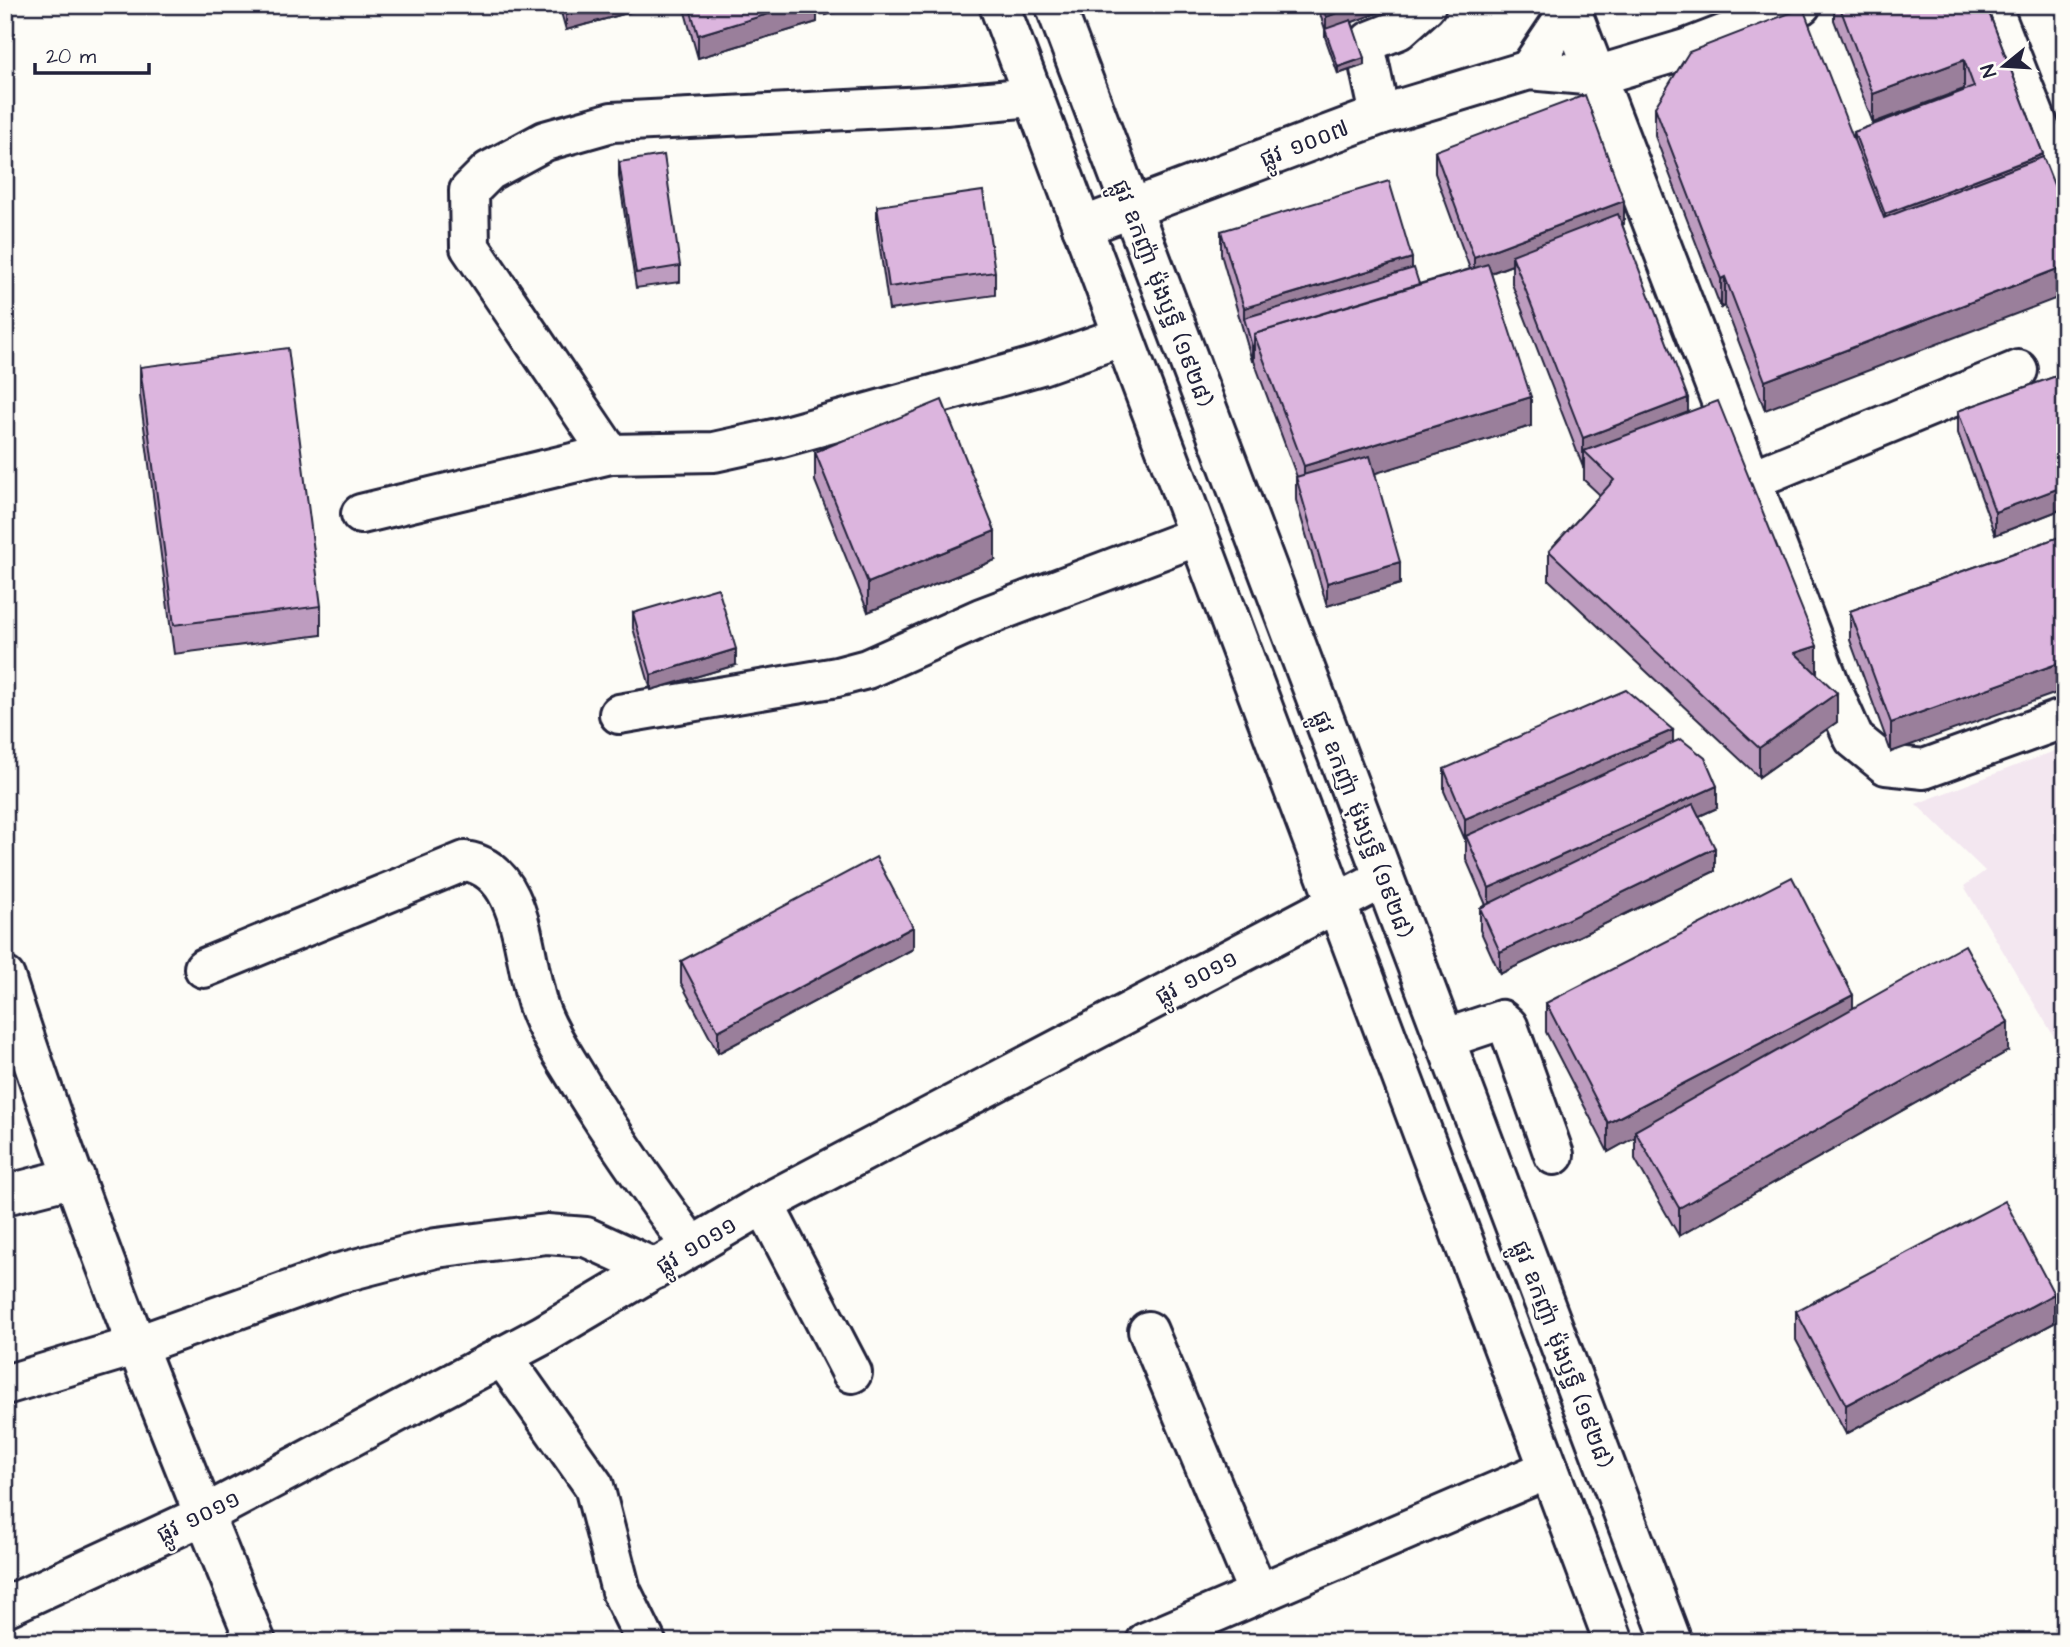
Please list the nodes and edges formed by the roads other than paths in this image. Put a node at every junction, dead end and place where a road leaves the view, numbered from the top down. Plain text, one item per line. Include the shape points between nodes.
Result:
1 (999, 5) edge
2 (1055, 5) edge
3 (1426, 5) edge
4 (1801, 5) edge
5 (1991, 5) edge
6 (1572, 6) edge
7 (1529, 70) junction
8 (1596, 76) junction
9 (1033, 97) junction
10 (1380, 115) junction
11 (2065, 193) edge
12 (1131, 208) junction
13 (1082, 227) junction
14 (1123, 336) junction
15 (2018, 370) dead end
16 (610, 454) junction
17 (1751, 480) junction
18 (361, 514) dead end
19 (1198, 536) junction
20 (620, 713) dead end
21 (2065, 718) edge
22 (1384, 878) junction
23 (1336, 903) junction
24 (204, 968) dead end
25 (8, 995) edge
26 (1444, 1039) junction
27 (1554, 1154) dead end
28 (75, 1177) junction
29 (5, 1195) edge
30 (764, 1204) junction
31 (692, 1247) junction
32 (656, 1269) junction
33 (1147, 1331) dead end
34 (138, 1345) junction
35 (502, 1356) junction
36 (852, 1373) dead end
37 (5, 1385) edge
38 (1549, 1469) junction
39 (204, 1515) junction
40 (1258, 1593) junction
41 (5, 1607) edge
42 (256, 1642) edge
43 (646, 1642) edge
44 (1146, 1642) edge
45 (1614, 1642) edge
46 (1672, 1642) edge

1 - 9 street
2 - 12 street, ផ្លូវ ឧកញ៉ា ម៉ុងឫទ្ធី (១៩២៨)
3 - 10 street via 1398,30 1370,41 1366,50
4 - 8 street, ផ្លូវ ១០០៧
5 - 11 street
6 - 7 street
6 - 8 street
7 - 8 street, ផ្លូវ ១០០៧
7 - 10 street, ផ្លូវ ១០០៧
8 - 17 street
9 - 13 street
9 - 16 street via 612,122 545,141 489,171 469,191 470,247
10 - 12 street, ផ្លូវ ១០០៧
12 - 13 street, ផ្លូវ ១០០៧
12 - 22 street, ផ្លូវ ឧកញ៉ា ម៉ុងឫទ្ធី (១៩២៨)
13 - 14 street
14 - 16 street via 1041,365 714,453
14 - 19 street
15 - 17 street
16 - 18 street
17 - 21 street via 1854,739 1886,765 1924,769
19 - 20 street via 981,618 867,670
19 - 23 street
22 - 23 street, ផ្លូវ ១០១១
22 - 26 street, ផ្លូវ ឧកញ៉ា ម៉ុងឫទ្ធី (១៩២៨)
23 - 30 street, ផ្លូវ ១០១១
23 - 38 street
24 - 31 street via 465,861 493,872 512,897 539,1009 558,1046 625,1154
25 - 28 street
26 - 27 street via 1501,1020 1508,1026
26 - 46 street, ផ្លូវ ឧកញ៉ា ម៉ុងឫទ្ធី (១៩២៨)
28 - 29 street
28 - 34 street
30 - 31 street, ផ្លូវ ១០១១
30 - 36 street
31 - 32 street, ផ្លូវ ១០១១
32 - 34 street via 586,1237 547,1234 436,1248 336,1274
32 - 35 street, ផ្លូវ ១០១១
33 - 40 street
34 - 37 street
34 - 39 street
35 - 39 street, ផ្លូវ ១០១១
35 - 43 street via 594,1486 621,1591
38 - 40 street
38 - 45 street
39 - 41 street, ផ្លូវ ១០១១
39 - 42 street
40 - 44 street

